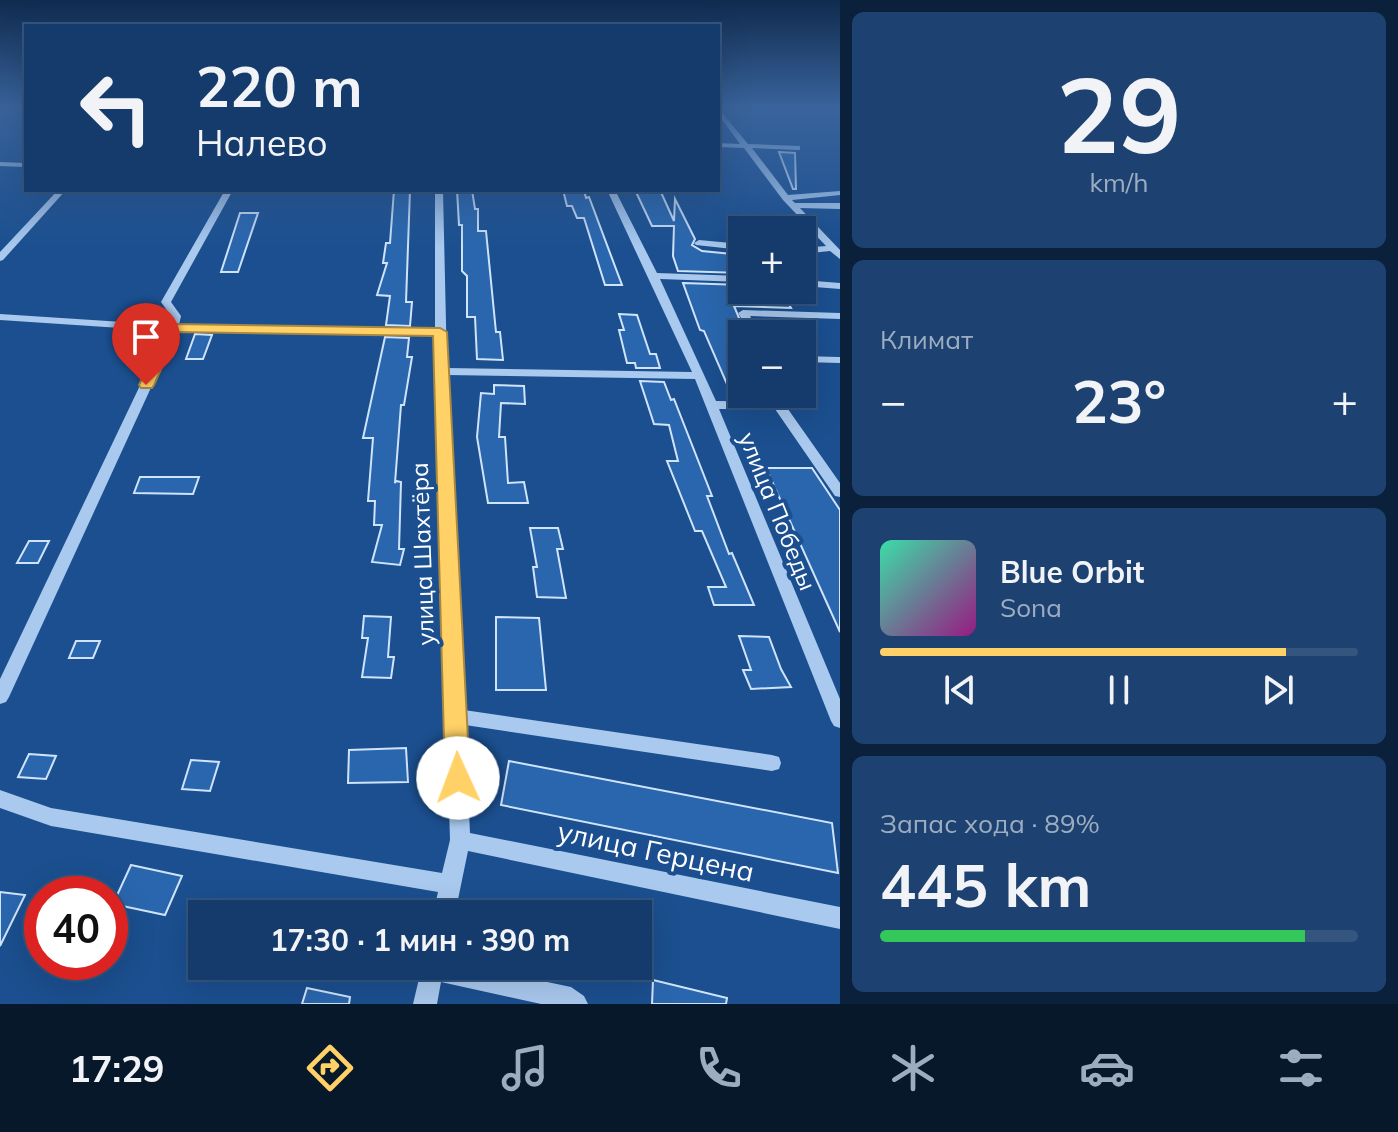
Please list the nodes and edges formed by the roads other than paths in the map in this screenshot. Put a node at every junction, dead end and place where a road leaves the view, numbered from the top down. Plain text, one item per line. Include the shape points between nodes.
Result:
1 (750, 154) edge
2 (0, 164) edge
3 (24, 165) edge
4 (60, 192) edge
5 (228, 192) edge
6 (439, 192) edge
7 (612, 192) edge
8 (840, 193) edge
9 (789, 201) junction
10 (840, 206) edge
11 (803, 216) edge
12 (816, 231) edge
13 (699, 243) dead end
14 (728, 246) edge
15 (832, 248) junction
16 (816, 250) edge
17 (840, 256) edge
18 (0, 258) edge
19 (655, 276) junction
20 (728, 279) edge
21 (816, 284) edge
22 (840, 286) edge
23 (840, 316) edge
24 (0, 317) edge
25 (747, 320) edge
26 (173, 328) junction
27 (440, 332) junction
28 (816, 359) edge
29 (838, 360) edge
30 (443, 371) junction
31 (699, 376) junction
32 (711, 405) junction
33 (840, 493) edge
34 (0, 697) edge
35 (456, 716) junction
36 (840, 721) edge
37 (772, 763) dead end
38 (0, 799) edge
39 (460, 840) junction
40 (450, 884) junction
41 (447, 900) edge
42 (840, 918) edge
43 (430, 980) edge
44 (489, 980) edge
45 (425, 1004) edge
46 (576, 1004) edge

1 - 9 street
2 - 3 street
4 - 18 street
5 - 26 street via 166,302 176,316
6 - 27 street, улица Шахтёра
7 - 19 street, улица Победы
8 - 9 street
9 - 10 street
9 - 11 street
12 - 15 street
13 - 14 street
15 - 16 street
15 - 17 street
19 - 20 street
19 - 31 street, улица Победы
21 - 22 street
23 - 25 street via 743,313
24 - 26 street
26 - 27 street
26 - 34 street
27 - 30 street, улица Шахтёра
28 - 29 street
30 - 31 street
30 - 35 street, улица Шахтёра
31 - 32 street, улица Победы
32 - 33 street via 779,405
32 - 36 street, улица Победы
35 - 37 street
35 - 39 street, улица Шахтёра
38 - 40 street via 51,817
39 - 40 street, улица Шахтёра
39 - 42 street, улица Герцена
40 - 41 street, улица Шахтёра
43 - 45 street
44 - 46 street

